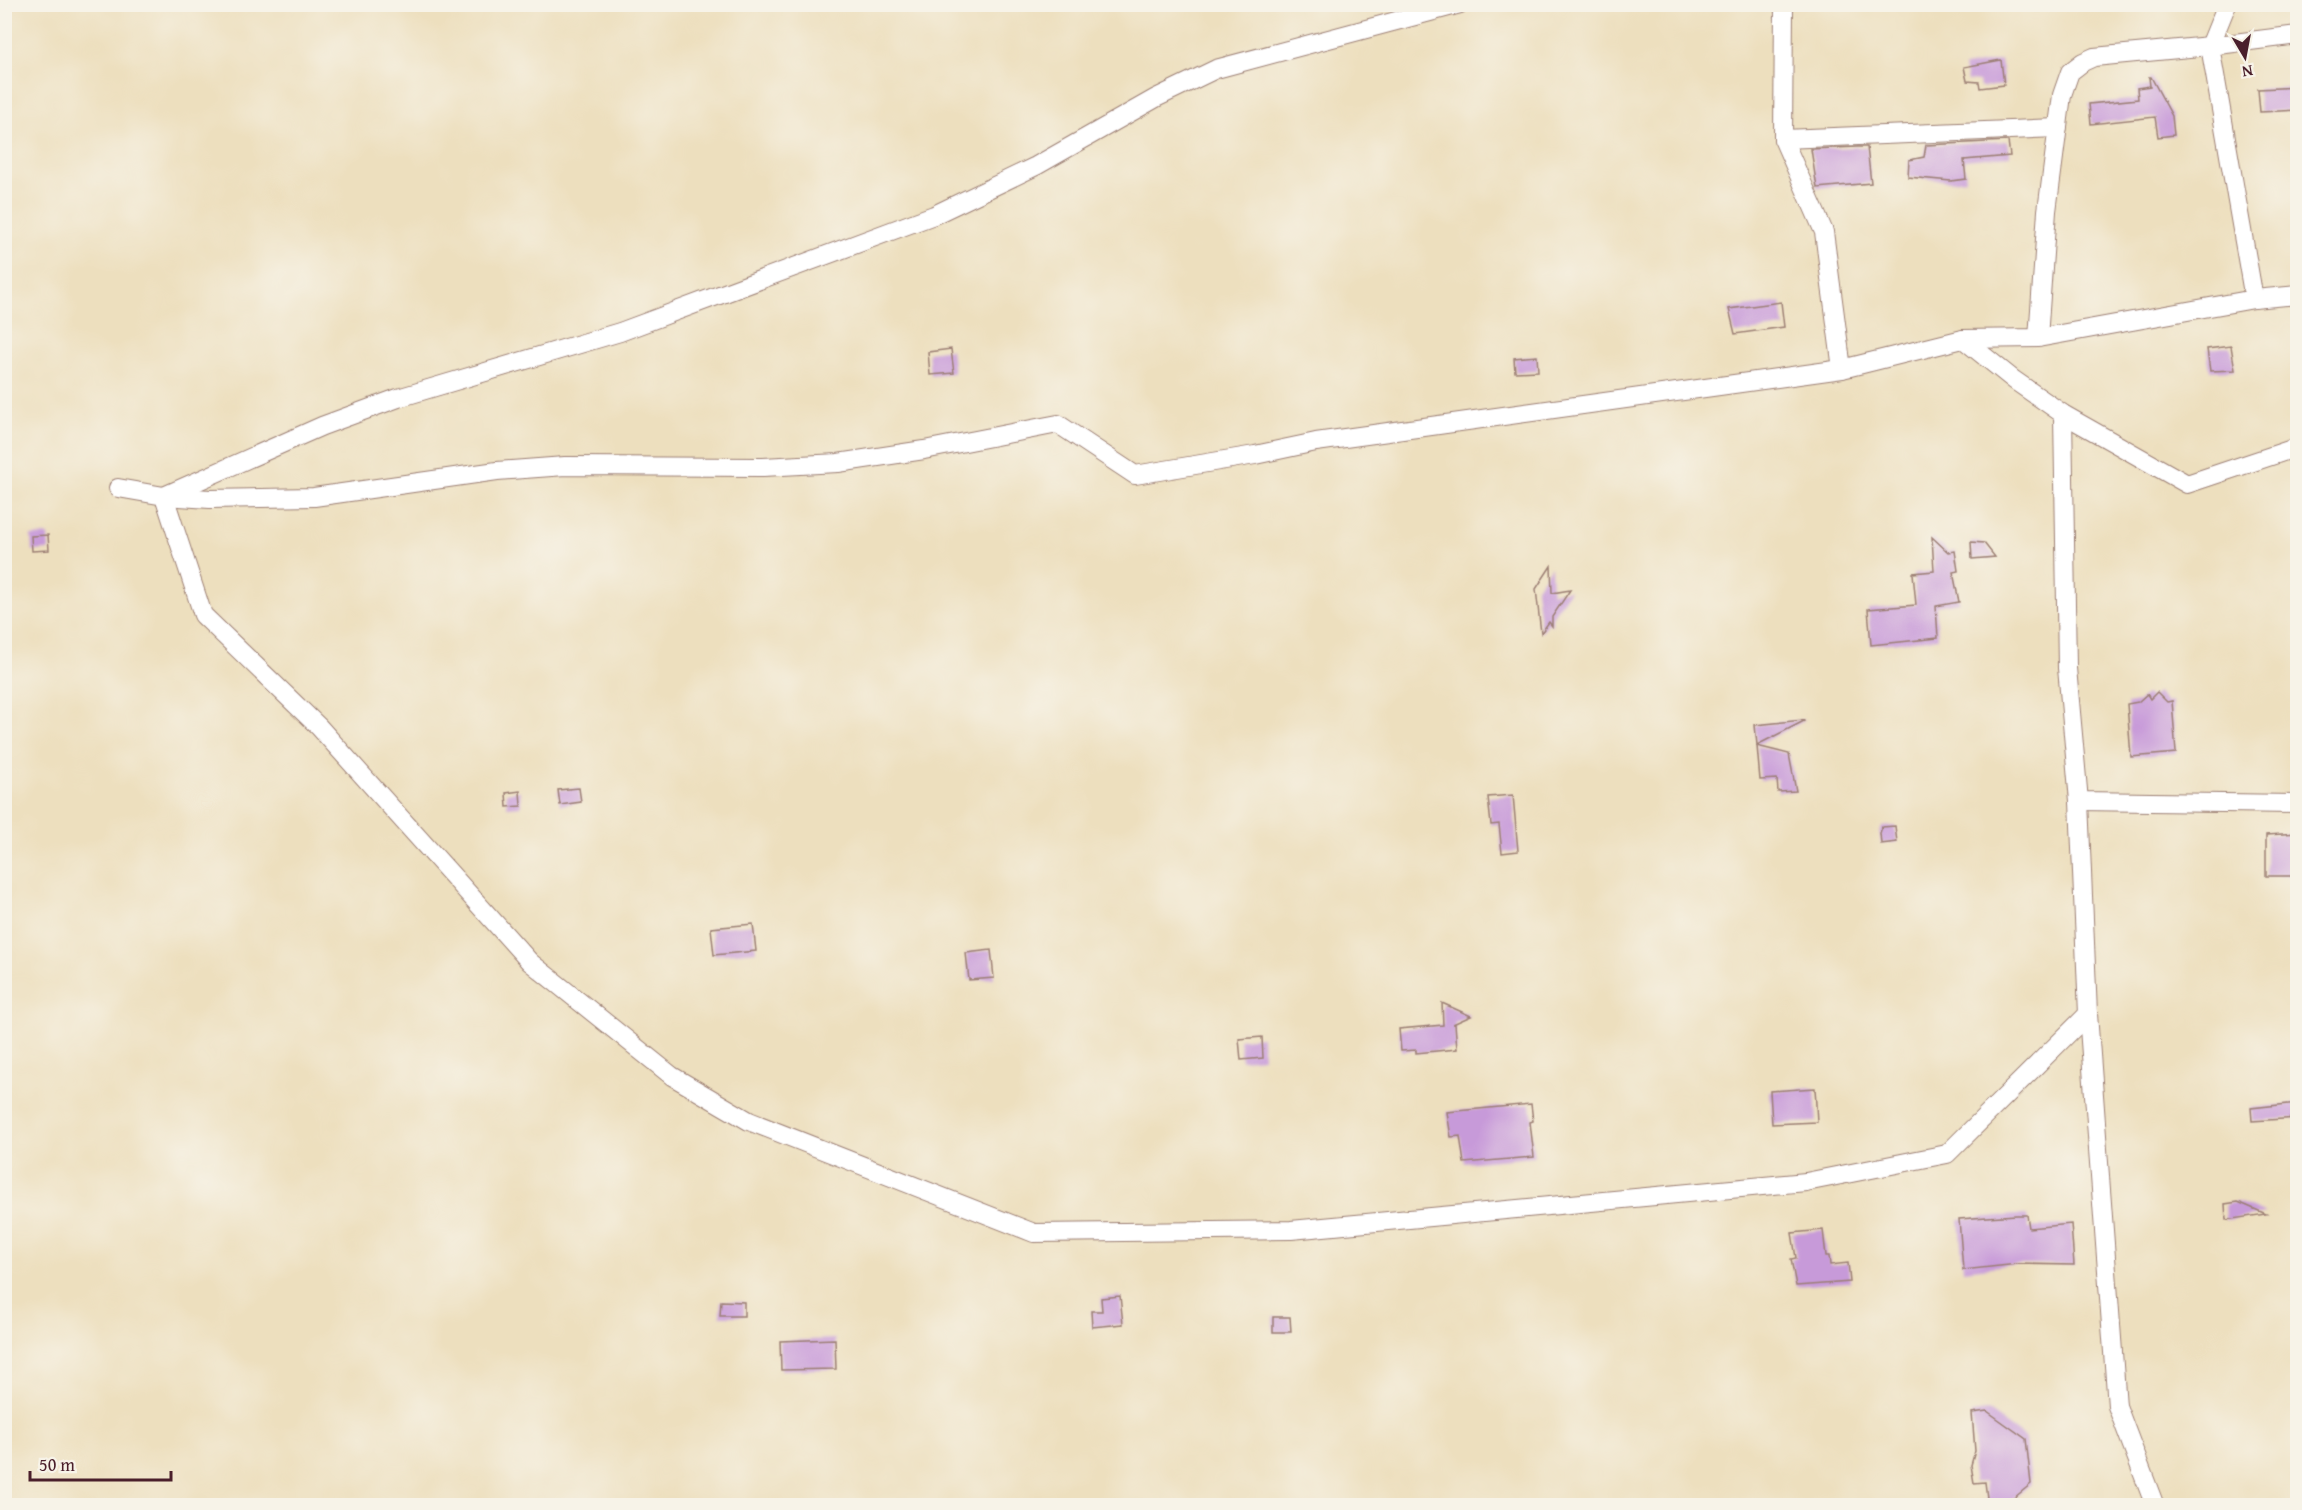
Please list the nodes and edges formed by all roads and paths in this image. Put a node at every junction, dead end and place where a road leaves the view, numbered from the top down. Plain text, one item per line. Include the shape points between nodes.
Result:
1 (1460, 4) edge
2 (1784, 4) edge
3 (2226, 4) edge
4 (2298, 35) edge
5 (2210, 46) junction
6 (2058, 128) junction
7 (1783, 139) junction
8 (2298, 295) edge
9 (2254, 299) junction
10 (2038, 338) junction
11 (1963, 339) junction
12 (1842, 369) junction
13 (2063, 414) junction
14 (2298, 447) edge
15 (118, 488) dead end
16 (164, 496) junction
17 (2079, 801) junction
18 (2298, 804) edge
19 (2088, 1014) junction
20 (2155, 1506) edge

1 - 16 street via 1216,69 1036,166 934,215 620,332 398,398 322,426
2 - 7 street
3 - 5 street
4 - 5 street
5 - 6 street via 2094,57 2083,62 2070,72 2062,95
5 - 9 street
6 - 7 street
6 - 10 street via 2047,211
7 - 12 street via 1824,232
8 - 9 street
9 - 10 street
10 - 11 street
11 - 12 street
11 - 13 street
12 - 16 street via 1316,442 1135,475 1058,424 838,463 565,466 497,471 314,497
13 - 14 street via 2187,484
13 - 17 street via 2067,668
15 - 16 street
16 - 19 street via 203,615 319,727 530,962 672,1077 749,1121 1034,1233 1291,1230 1806,1182 1947,1154
17 - 18 street
17 - 19 street
19 - 20 street via 2117,1406

